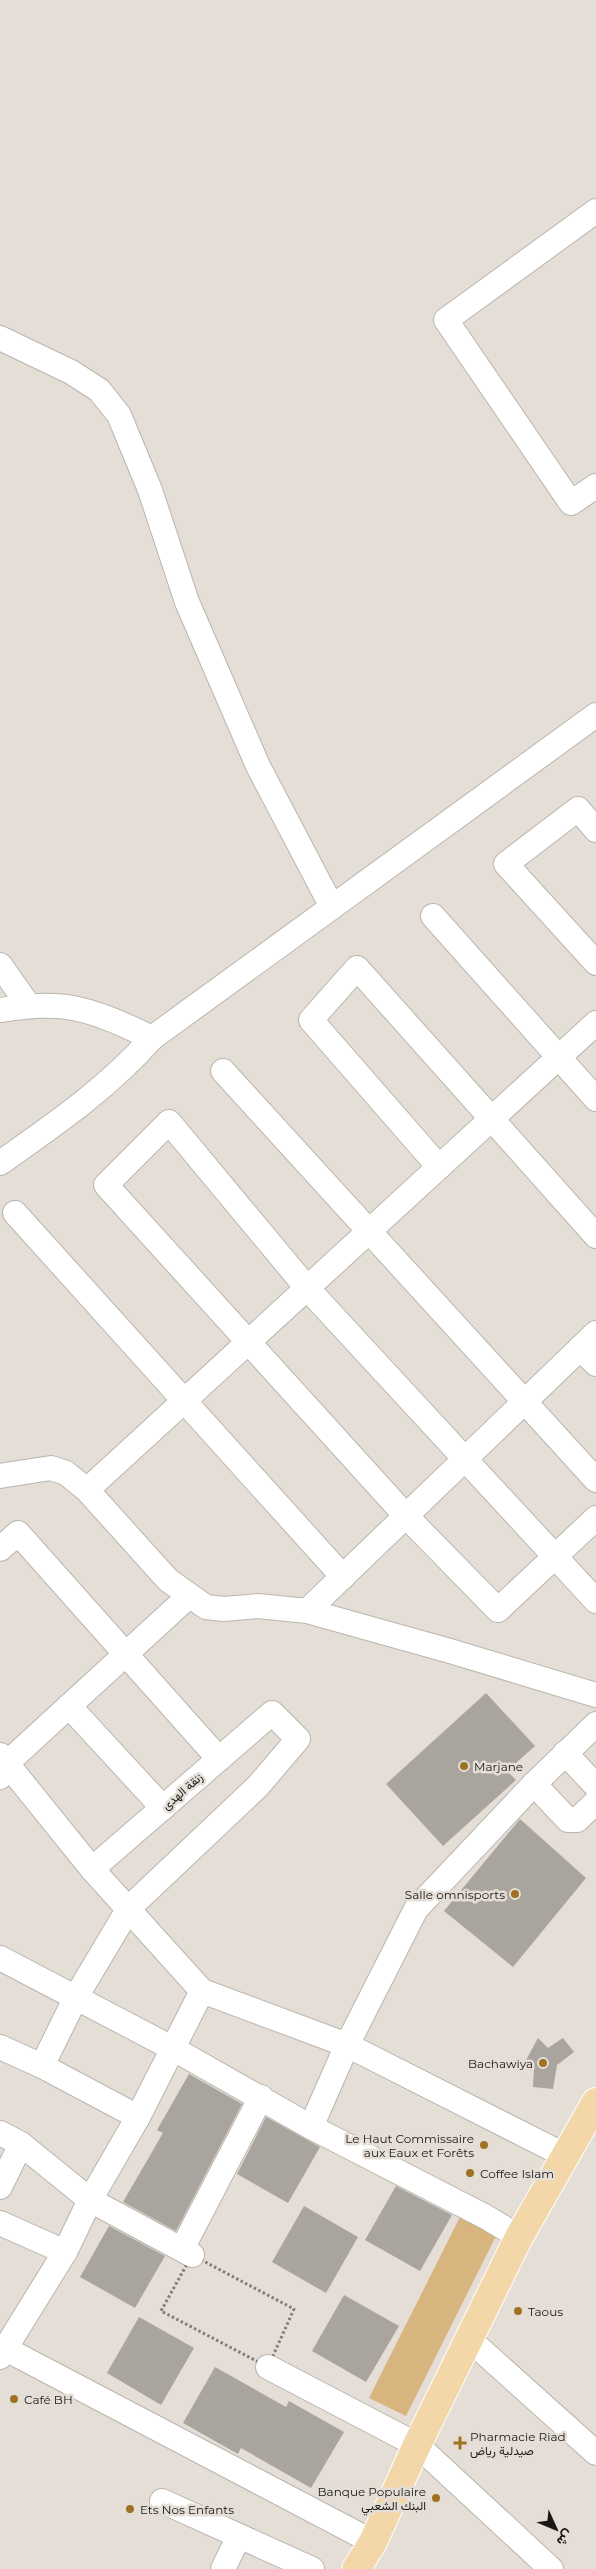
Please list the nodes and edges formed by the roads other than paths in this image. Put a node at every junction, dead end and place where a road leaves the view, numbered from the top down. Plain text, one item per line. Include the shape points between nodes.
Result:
1 (596, 211) edge
2 (0, 338) edge
3 (596, 486) edge
4 (596, 715) edge
5 (596, 830) edge
6 (332, 907) junction
7 (433, 916) dead end
8 (596, 963) edge
9 (0, 965) edge
10 (29, 1006) junction
11 (0, 1010) edge
12 (596, 1023) edge
13 (152, 1038) junction
14 (559, 1057) junction
15 (223, 1071) dead end
16 (596, 1099) edge
17 (491, 1119) junction
18 (0, 1163) edge
19 (439, 1167) junction
20 (15, 1213) dead end
21 (369, 1231) junction
22 (596, 1236) edge
23 (307, 1288) junction
24 (248, 1342) junction
25 (591, 1348) edge
26 (184, 1400) junction
27 (525, 1402) junction
28 (465, 1459) junction
29 (0, 1476) edge
30 (596, 1480) edge
31 (87, 1490) junction
32 (406, 1516) junction
33 (596, 1518) edge
34 (0, 1549) edge
35 (556, 1557) junction
36 (343, 1577) junction
37 (188, 1596) junction
38 (596, 1601) edge
39 (307, 1611) junction
40 (125, 1653) junction
41 (596, 1695) edge
42 (68, 1706) junction
43 (596, 1724) edge
44 (565, 1754) junction
45 (219, 1759) junction
46 (2, 1765) edge
47 (534, 1784) junction
48 (596, 1786) edge
49 (596, 1802) edge
50 (162, 1808) junction
51 (92, 1869) junction
52 (129, 1908) junction
53 (0, 1958) edge
54 (202, 1991) junction
55 (76, 1997) junction
56 (346, 2045) junction
57 (0, 2047) edge
58 (172, 2048) junction
59 (42, 2066) junction
60 (261, 2097) junction
61 (596, 2102) edge
62 (138, 2117) junction
63 (311, 2127) junction
64 (0, 2133) edge
65 (21, 2144) junction
66 (564, 2155) junction
67 (0, 2187) edge
68 (90, 2200) junction
69 (0, 2223) edge
70 (519, 2237) junction
71 (64, 2252) junction
72 (470, 2340) junction
73 (2, 2350) edge
74 (268, 2366) road end
75 (417, 2445) junction
76 (596, 2453) edge
77 (162, 2501) dead end
78 (240, 2536) junction
79 (373, 2542) junction
80 (223, 2569) edge
81 (312, 2569) edge
82 (356, 2569) edge
83 (551, 2569) edge

1 - 3 street via 446,320 571,503
2 - 6 street via 72,372 99,390 119,414 150,490 187,602 258,766
4 - 6 street
5 - 8 street via 578,809 506,864
6 - 13 street
7 - 14 street
9 - 10 street
10 - 11 street
10 - 13 street via 73,1008
12 - 14 street
13 - 18 street via 131,1062 89,1099
14 - 16 street
14 - 17 street
15 - 21 street
17 - 19 street
17 - 19 street via 356,968 311,1020
17 - 22 street
19 - 21 street
20 - 26 street
21 - 23 street
21 - 27 street
23 - 24 street
23 - 24 street via 169,1122 106,1185
23 - 28 street
24 - 26 street
24 - 32 street
25 - 27 street
26 - 31 street
26 - 36 street
27 - 28 street
27 - 30 street
28 - 32 street
28 - 35 street
29 - 31 street via 51,1468 66,1473
31 - 37 street via 168,1580
32 - 35 street via 498,1610
32 - 36 street
33 - 35 street
34 - 40 street via 18,1533
35 - 38 street
36 - 39 street
37 - 39 street via 206,1607 258,1606
37 - 40 street
39 - 41 street
40 - 42 street
40 - 45 street
42 - 46 street
42 - 50 street
43 - 44 street
44 - 47 street
44 - 48 street
45 - 50 street, زنقة الهدى
45 - 52 street, زنقة الهدى via 272,1713 298,1739 258,1786
46 - 51 street
47 - 49 street via 568,1820 577,1820
47 - 56 street via 416,1908
50 - 51 street, زنقة الهدى
51 - 52 street
52 - 54 street
52 - 55 street
53 - 55 street
54 - 56 street
54 - 58 street
55 - 58 street
55 - 59 street
56 - 63 street
56 - 66 street
57 - 59 street
58 - 60 street
58 - 62 street
59 - 62 street
60 - 63 street
60 - 68 street via 187,2252
61 - 66 main road
62 - 68 street
63 - 70 street
64 - 65 street
65 - 67 street
65 - 68 street
66 - 70 main road
68 - 71 street
69 - 71 street
70 - 72 main road
71 - 73 street
72 - 75 main road
72 - 76 street
73 - 79 street
74 - 75 street
75 - 79 main road
75 - 83 street
77 - 78 street
78 - 80 street
78 - 81 street
79 - 82 main road

